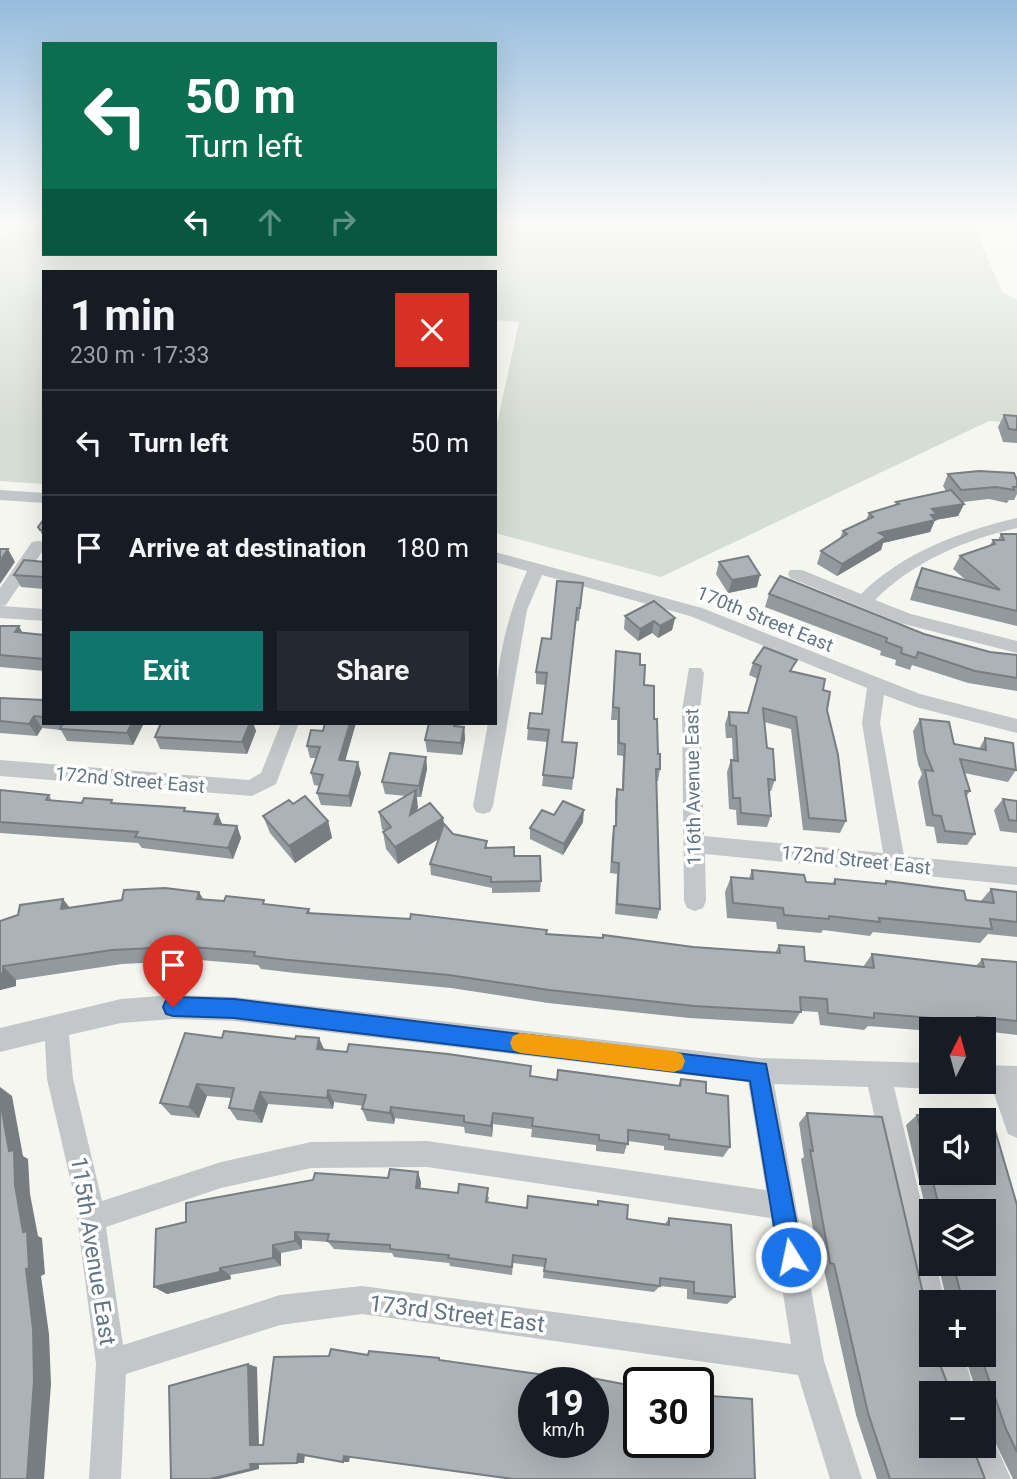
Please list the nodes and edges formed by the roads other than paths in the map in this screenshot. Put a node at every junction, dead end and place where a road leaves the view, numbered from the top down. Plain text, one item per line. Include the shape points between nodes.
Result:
1 (0, 495) edge
2 (42, 498) edge
3 (1017, 523) edge
4 (38, 546) dead end
5 (497, 558) edge
6 (537, 568) junction
7 (796, 575) dead end
8 (0, 601) edge
9 (863, 602) junction
10 (0, 612) edge
11 (42, 615) edge
12 (1017, 647) edge
13 (695, 673) dead end
14 (876, 686) junction
15 (289, 725) edge
16 (1017, 726) edge
17 (0, 768) edge
18 (483, 806) dead end
19 (694, 845) junction
20 (895, 864) junction
21 (1017, 876) edge
22 (695, 901) dead end
23 (56, 1026) junction
24 (0, 1040) edge
25 (759, 1071) junction
26 (878, 1075) junction
27 (919, 1076) edge
28 (1001, 1078) edge
29 (1017, 1125) edge
30 (782, 1206) junction
31 (92, 1217) junction
32 (926, 1290) edge
33 (809, 1361) junction
34 (111, 1364) junction
35 (985, 1458) edge
36 (105, 1479) edge
37 (846, 1479) edge
38 (995, 1479) edge

1 - 2 street
3 - 9 street via 900,569
4 - 8 street
5 - 6 street, 170th Street East
6 - 14 street, 170th Street East via 696,612
6 - 18 street via 519,610
7 - 9 street
9 - 12 street via 906,619
10 - 11 street
13 - 19 street, 116th Avenue East via 691,710
14 - 16 street, 170th Street East via 960,714
14 - 20 street via 871,723
15 - 17 street, 172nd Street East via 275,765 260,786 234,789
19 - 20 street, 172nd Street East
19 - 22 street, 116th Avenue East
20 - 21 street, 172nd Street East
23 - 24 street
23 - 25 street via 121,1011 234,1009
23 - 31 street, 115th Avenue East via 60,1079
25 - 26 street
25 - 30 street
26 - 27 street
26 - 32 street
28 - 29 street
30 - 31 street via 427,1154 312,1155 221,1175
30 - 33 street
31 - 34 street, 115th Avenue East
33 - 34 street, 173rd Street East via 362,1300 280,1310
33 - 37 street
34 - 36 street, 115th Avenue East
35 - 38 street

